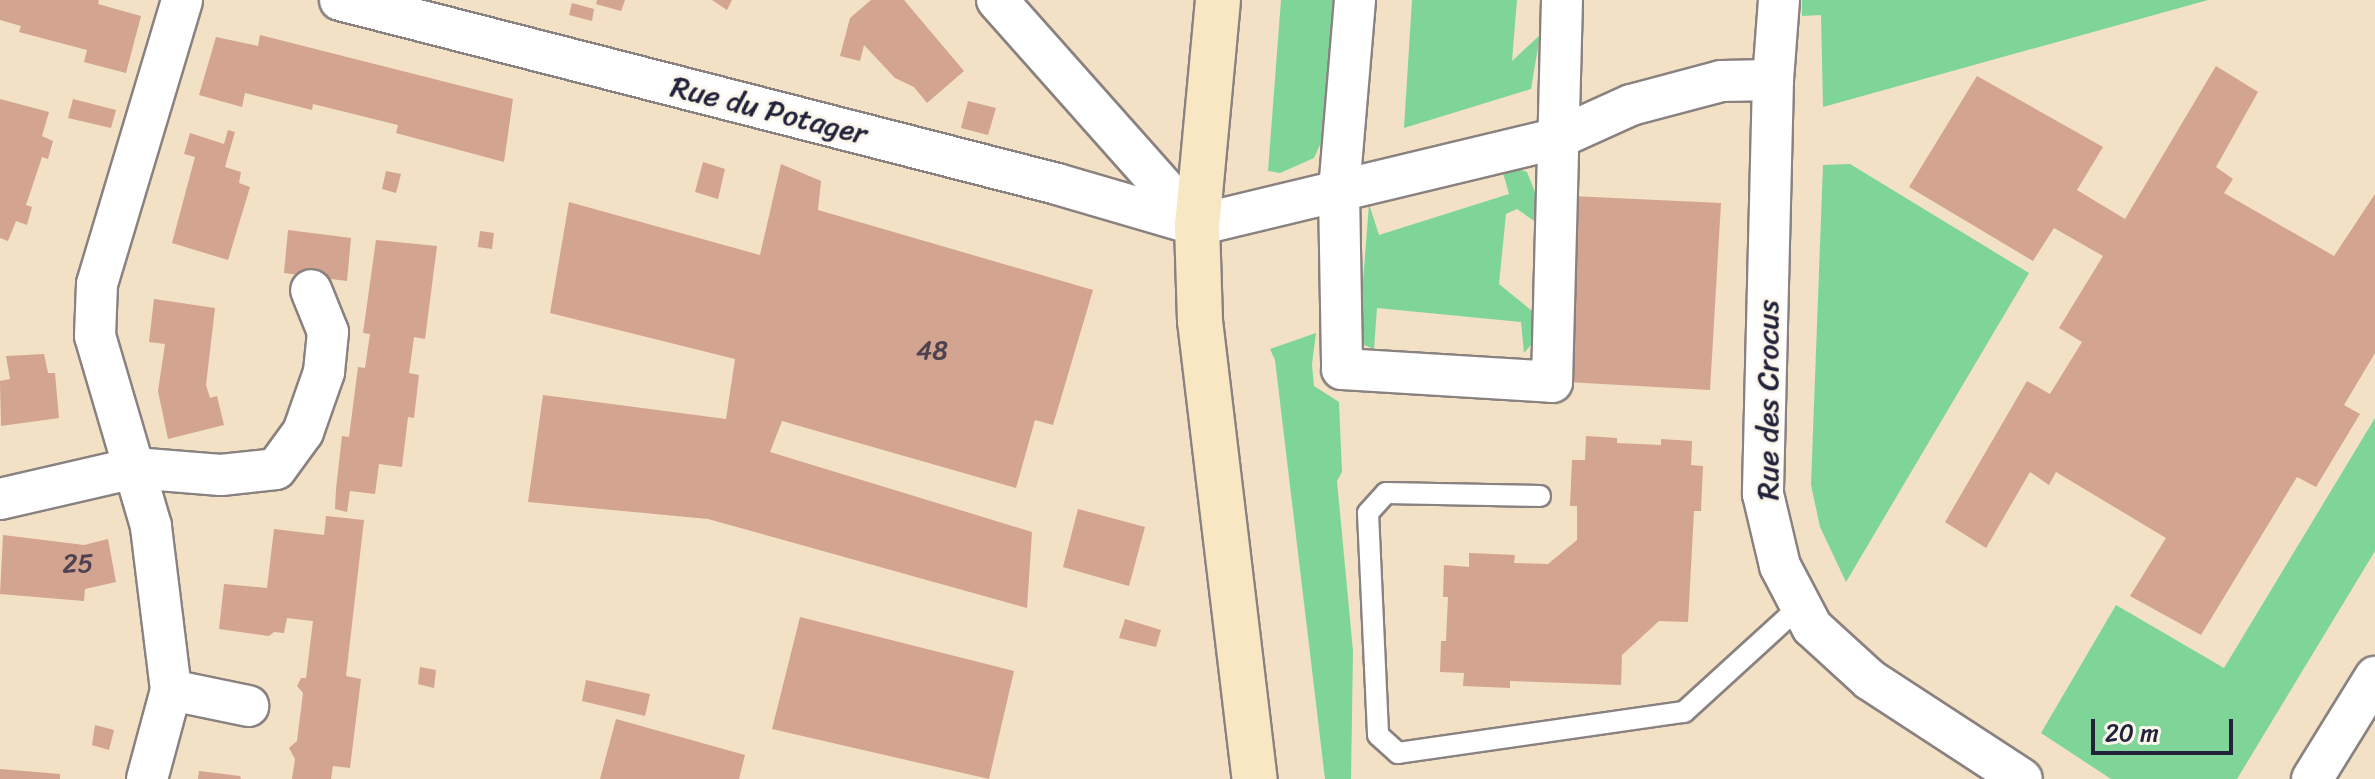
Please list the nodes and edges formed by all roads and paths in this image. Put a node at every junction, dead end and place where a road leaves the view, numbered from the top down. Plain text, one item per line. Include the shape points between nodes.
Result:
1 (182, 0) edge
2 (340, 0) edge
3 (997, 0) edge
4 (1218, 0) edge
5 (1355, 0) edge
6 (1562, 0) edge
7 (1779, 0) edge
8 (1773, 80) junction
9 (1558, 138) junction
10 (1339, 191) junction
11 (1197, 225) junction
12 (311, 290) dead end
13 (134, 468) junction
14 (1540, 496) dead end
15 (0, 499) edge
16 (1801, 605) junction
17 (2375, 677) edge
18 (171, 690) junction
19 (248, 706) dead end
20 (147, 779) edge
21 (1255, 779) edge
22 (2022, 779) edge
23 (2312, 779) edge

1 - 13 street via 97,284 95,336
2 - 11 street, Rue du Potager via 1057,184
3 - 11 street
4 - 11 main road
5 - 10 street
6 - 9 street
7 - 8 street, Rue des Crocus
8 - 9 street via 1721,81 1631,105
8 - 16 street, Rue des Crocus via 1763,494 1780,566
9 - 10 street
9 - 10 street via 1552,382 1342,369
10 - 11 street
11 - 21 main road via 1201,336
12 - 13 street via 328,332 324,372 303,432 276,469 221,475
13 - 15 street
13 - 18 street via 151,526
14 - 16 lane via 1386,493 1368,513 1378,735 1398,753 1684,712
16 - 22 street, Rue des Crocus via 1812,627 1870,680
17 - 23 street
18 - 19 street
18 - 20 street

